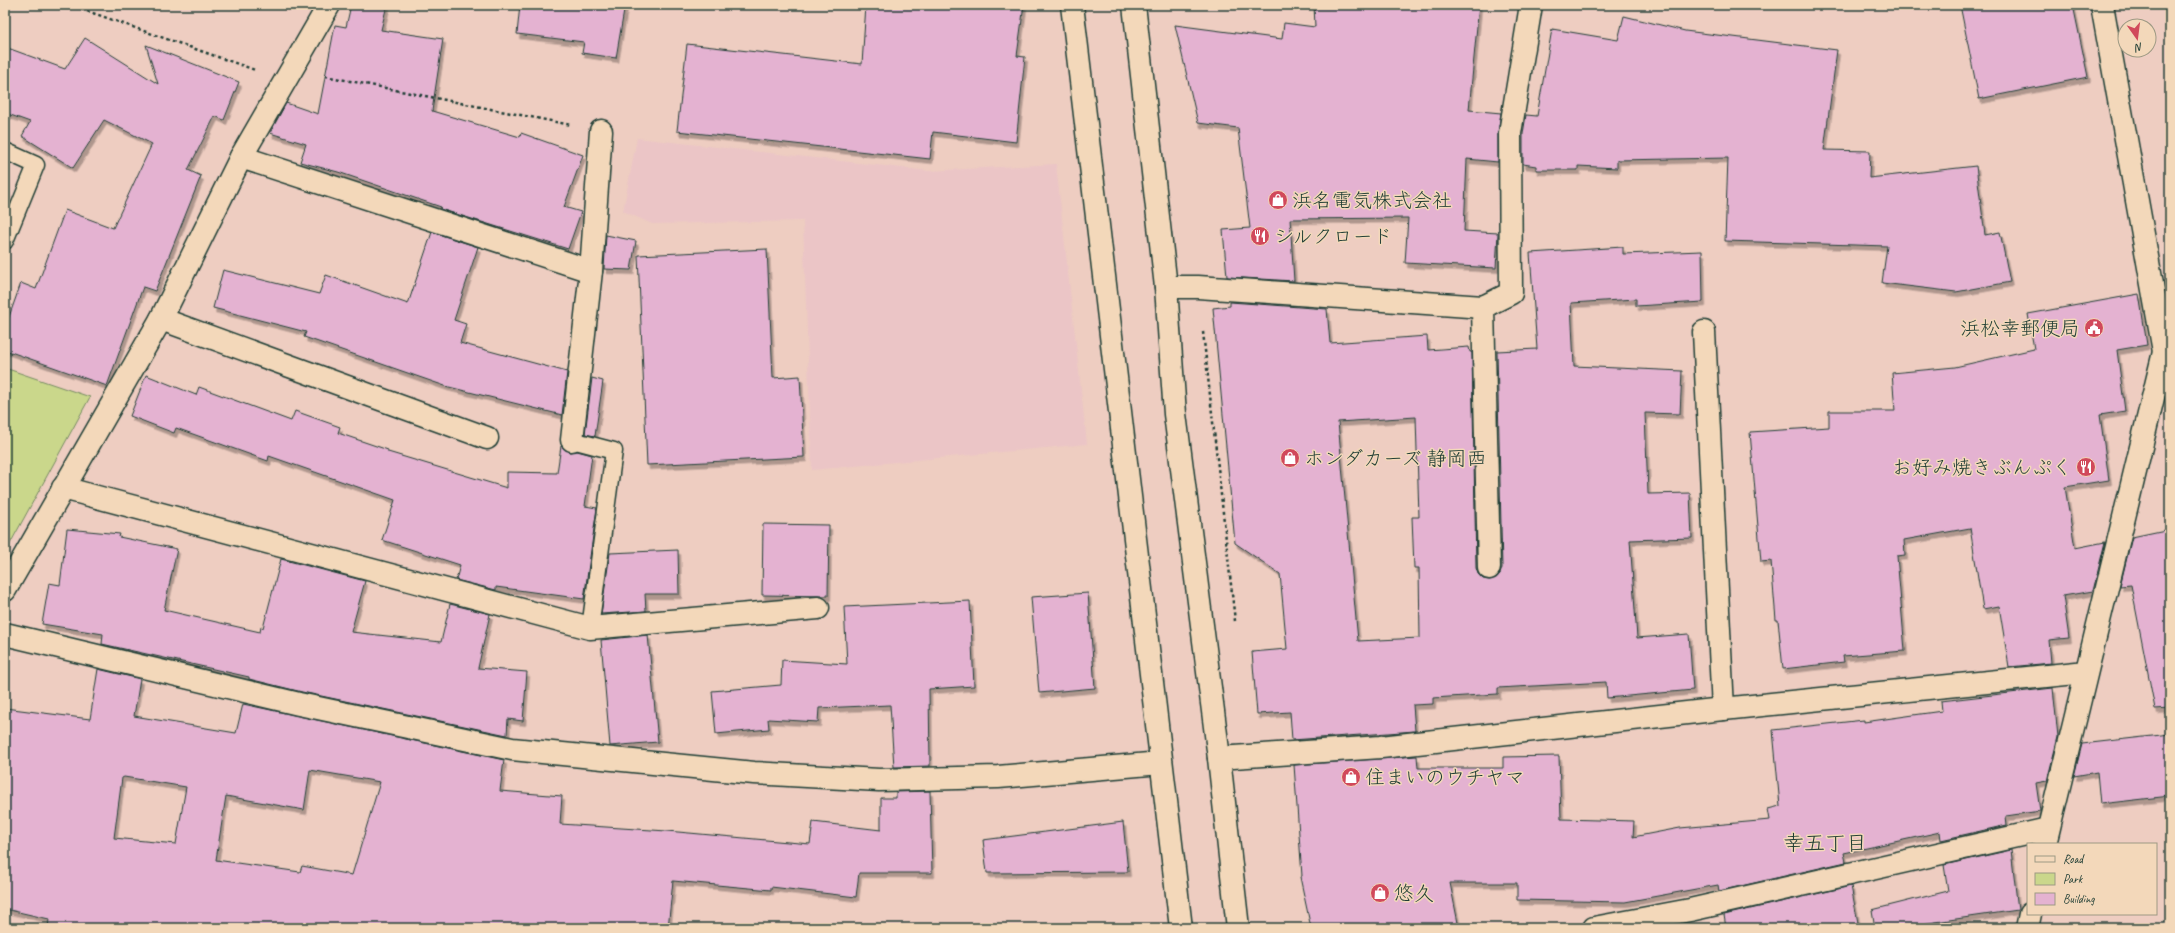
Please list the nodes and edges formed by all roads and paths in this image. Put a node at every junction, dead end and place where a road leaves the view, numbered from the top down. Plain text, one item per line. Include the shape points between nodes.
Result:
1 (70, 5) edge
2 (329, 5) edge
3 (1072, 5) edge
4 (1134, 5) edge
5 (1531, 5) edge
6 (2102, 5) edge
7 (292, 70) junction
8 (601, 131) joint
9 (5, 151) edge
10 (242, 157) junction
11 (5, 241) edge
12 (591, 271) junction
13 (1166, 287) junction
14 (1198, 287) junction
15 (1484, 307) junction
16 (161, 319) junction
17 (1704, 332) dead end
18 (2167, 351) edge
19 (2170, 385) edge
20 (487, 438) dead end
21 (572, 440) joint
22 (63, 488) junction
23 (1488, 568) dead end
24 (7, 584) edge
25 (818, 608) dead end
26 (1236, 624) dead end
27 (590, 628) junction
28 (5, 634) edge
29 (2086, 672) junction
30 (1723, 709) junction
31 (1219, 758) junction
32 (1161, 763) junction
33 (2047, 836) edge
34 (2030, 915) edge
35 (1181, 928) edge
36 (1238, 928) edge
37 (1594, 928) edge
38 (2027, 928) edge

1 - 7 path via 259,71
2 - 7 street
3 - 32 street
4 - 13 street
5 - 15 street via 1510,133 1511,293
6 - 18 street
7 - 8 path
7 - 10 street
8 - 12 street
9 - 11 lane via 36,165
10 - 12 street
10 - 16 street
12 - 21 street
13 - 14 street
13 - 31 street via 1175,414
14 - 15 street
14 - 26 path
15 - 23 street
16 - 20 street
16 - 22 street
17 - 30 street
18 - 19 street
18 - 29 street
21 - 27 lane via 614,451
22 - 24 street
22 - 27 street
25 - 27 street
28 - 32 street via 299,704 512,749 754,773 879,780 998,777
29 - 30 street
29 - 33 street
30 - 31 street via 1382,747
31 - 36 street
32 - 35 street
33 - 37 street
34 - 38 street

